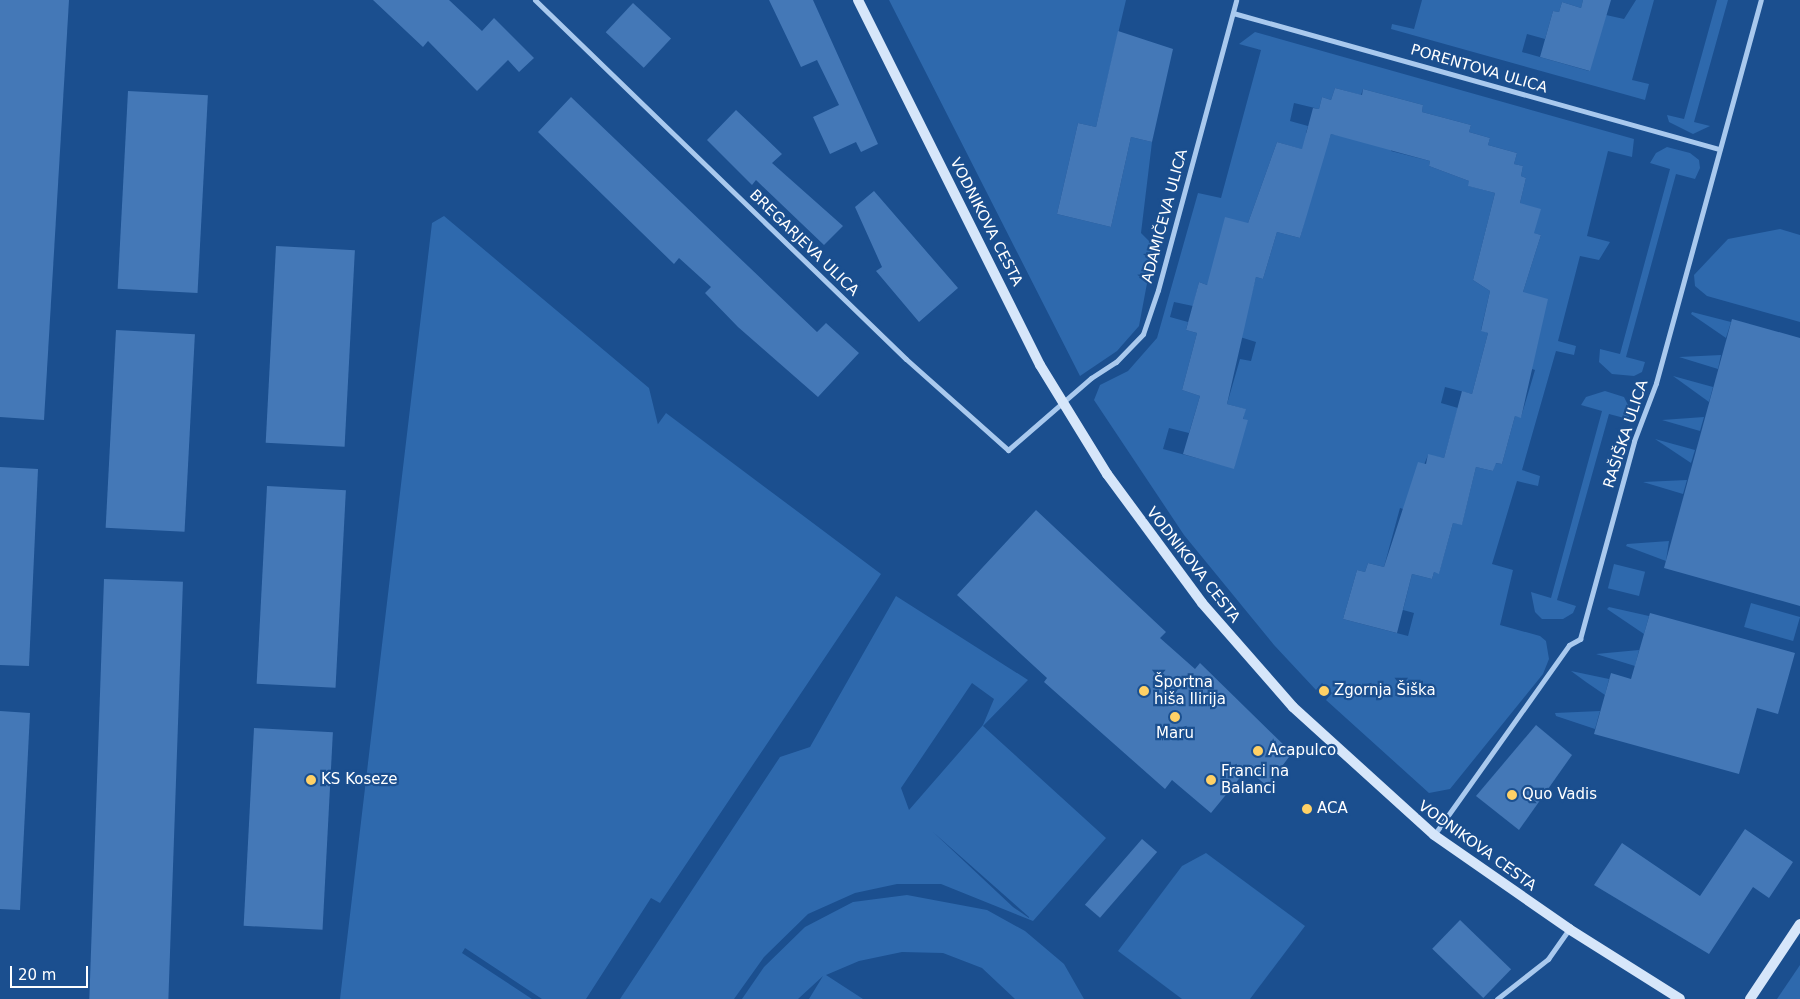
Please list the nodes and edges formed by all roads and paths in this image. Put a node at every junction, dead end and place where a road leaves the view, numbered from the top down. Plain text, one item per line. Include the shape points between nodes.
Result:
1 (535, 0) edge
2 (858, 0) edge
3 (1236, 0) edge
4 (1761, 0) edge
5 (1232, 13) junction
6 (1719, 149) junction
7 (1062, 403) junction
8 (1434, 835) junction
9 (1800, 924) edge
10 (1568, 929) junction
11 (1497, 999) edge
12 (1680, 999) edge
13 (1750, 999) edge

1 - 7 street, BREGARJEVA ULICA via 906,359 1008,450
2 - 7 street, VODNIKOVA CESTA
3 - 5 street, ADAMIČEVA ULICA
4 - 6 street, RAŠIŠKA ULICA
5 - 6 street, PORENTOVA ULICA
5 - 7 street, ADAMIČEVA ULICA via 1158,290 1142,334 1116,362
6 - 8 street, RAŠIŠKA ULICA via 1580,639 1569,646
7 - 8 street, VODNIKOVA CESTA via 1155,543 1266,679 1377,787
8 - 10 street, VODNIKOVA CESTA
9 - 13 street
10 - 11 street via 1548,959
10 - 12 street, VODNIKOVA CESTA

